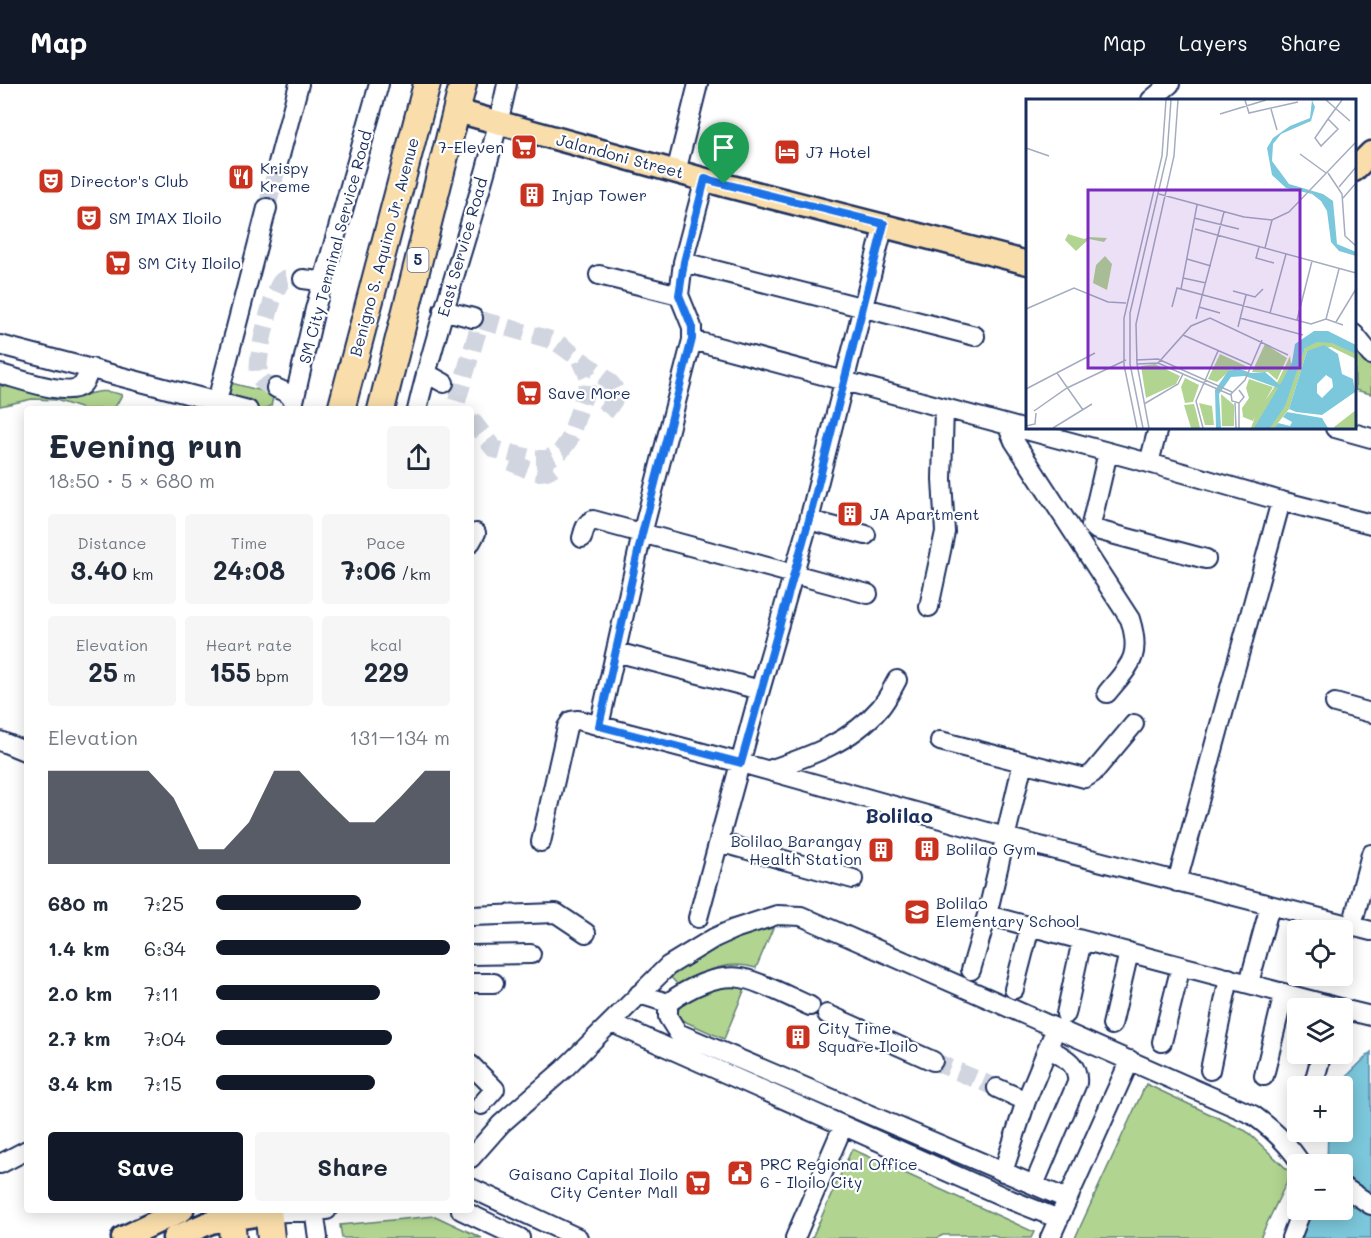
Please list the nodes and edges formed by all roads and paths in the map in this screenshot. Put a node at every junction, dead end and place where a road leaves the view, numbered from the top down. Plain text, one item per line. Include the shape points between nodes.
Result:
1 (299, 84) edge
2 (379, 84) edge
3 (427, 84) edge
4 (463, 84) edge
5 (507, 84) edge
6 (698, 84) edge
7 (1170, 84) edge
8 (1151, 99) edge
9 (457, 111) junction
10 (499, 123) junction
11 (1371, 153) edge
12 (278, 163) tunnel mouth
13 (1356, 168) edge
14 (676, 172) junction
15 (705, 179) junction
16 (267, 207) tunnel mouth
17 (884, 224) junction
18 (684, 262) junction
19 (1026, 262) edge
20 (599, 275) dead end
21 (324, 276) junction
22 (303, 279) tunnel mouth
23 (679, 295) junction
24 (863, 307) junction
25 (443, 310) junction
26 (473, 318) tunnel mouth
27 (975, 336) dead end
28 (1356, 336) edge
29 (692, 339) junction
30 (0, 345) edge
31 (1371, 355) edge
32 (91, 368) junction
33 (426, 373) junction
34 (0, 374) edge
35 (844, 380) junction
36 (444, 383) dead end
37 (276, 388) tunnel mouth
38 (217, 401) junction
39 (293, 405) edge
40 (234, 406) edge
41 (342, 406) edge
42 (382, 406) edge
43 (418, 406) edge
44 (944, 408) junction
45 (1006, 425) junction
46 (1158, 429) edge
47 (1339, 429) edge
48 (1371, 438) edge
49 (1108, 452) junction
50 (1149, 463) junction
51 (1281, 501) junction
52 (809, 520) junction
53 (1371, 524) edge
54 (642, 534) junction
55 (866, 535) dead end
56 (582, 538) dead end
57 (1206, 559) dead end
58 (794, 574) junction
59 (868, 594) dead end
60 (929, 607) dead end
61 (615, 652) junction
62 (897, 680) dead end
63 (760, 690) junction
64 (1107, 693) dead end
65 (1335, 703) dead end
66 (1371, 713) edge
67 (1134, 724) dead end
68 (599, 726) junction
69 (0, 741) edge
70 (940, 741) dead end
71 (24, 751) edge
72 (1023, 762) junction
73 (741, 763) junction
74 (769, 770) junction
75 (1005, 837) junction
76 (541, 842) dead end
77 (719, 842) junction
78 (1371, 854) edge
79 (853, 879) dead end
80 (1177, 882) junction
81 (1269, 906) junction
82 (987, 915) junction
83 (474, 916) edge
84 (699, 918) dead end
85 (1327, 920) edge
86 (1353, 922) edge
87 (1353, 926) edge
88 (1030, 927) junction
89 (1371, 931) edge
90 (586, 933) dead end
91 (1082, 940) junction
92 (1129, 952) junction
93 (531, 954) dead end
94 (474, 955) edge
95 (1181, 966) junction
96 (971, 969) dead end
97 (1229, 978) junction
98 (474, 983) edge
99 (494, 983) dead end
100 (1249, 983) junction
101 (1014, 989) dead end
102 (1284, 993) junction
103 (639, 994) junction
104 (1302, 998) edge
105 (668, 1003) junction
106 (810, 1006) dead end
107 (1353, 1012) edge
108 (827, 1014) dead end
109 (1371, 1016) edge
110 (1061, 1020) junction
111 (612, 1023) junction
112 (1112, 1025) dead end
113 (1162, 1042) dead end
114 (1048, 1047) junction
115 (933, 1060) tunnel mouth
116 (1130, 1060) junction
117 (474, 1068) edge
118 (1210, 1071) dead end
119 (1264, 1076) dead end
120 (997, 1088) tunnel mouth
121 (1026, 1101) junction
122 (476, 1108) edge
123 (501, 1124) junction
124 (843, 1126) junction
125 (24, 1152) edge
126 (1295, 1154) edge
127 (474, 1155) edge
128 (0, 1164) edge
129 (1003, 1172) junction
130 (1034, 1185) junction
131 (474, 1189) edge
132 (1353, 1193) edge
133 (1067, 1199) junction
134 (1371, 1205) edge
135 (176, 1213) edge
136 (308, 1213) edge
137 (318, 1213) edge
138 (467, 1213) edge
139 (1059, 1219) junction
140 (1298, 1220) edge
141 (269, 1221) edge
142 (231, 1222) edge
143 (123, 1238) edge
144 (174, 1238) edge
145 (318, 1238) edge
146 (520, 1238) edge
147 (578, 1238) edge
148 (795, 1238) edge
149 (1050, 1238) edge
150 (1291, 1238) edge

1 - 12 street
2 - 21 street, SM City Terminal Service Road
3 - 41 highway, Benigno S. Aquino Jr. Avenue / 5
4 - 9 highway, 5
5 - 10 street, East Service Road
6 - 14 street
7 - 8 street
9 - 10 main road, Jalandoni Street
9 - 42 highway, 5
10 - 14 main road, Jalandoni Street
10 - 25 street, East Service Road
11 - 13 main road
14 - 15 main road, Jalandoni Street
15 - 17 main road, Jalandoni Street
15 - 18 street
16 - 38 street
17 - 19 main road, Jalandoni Street
17 - 24 street
18 - 23 street
18 - 24 street
20 - 23 street
21 - 22 street via 319,280
21 - 39 street, SM City Terminal Service Road
23 - 29 street via 692,327
24 - 27 street
24 - 35 street
25 - 26 street
25 - 33 street, East Service Road
28 - 31 street
29 - 35 street
29 - 54 street
30 - 32 street
32 - 34 street via 83,385 63,390
32 - 38 street
33 - 36 street
33 - 43 street, East Service Road
35 - 44 street
35 - 52 street
37 - 39 street via 287,393
38 - 40 street
44 - 45 street
44 - 60 street via 945,532
45 - 49 street
45 - 64 street via 1130,619 1135,635 1132,663
46 - 50 street
47 - 48 street
49 - 50 street
49 - 57 street via 1091,525 1097,530
50 - 51 street
51 - 53 street
51 - 80 street
52 - 55 street
52 - 58 street
54 - 56 street via 593,520 586,525
54 - 58 street
54 - 61 street
58 - 59 street
58 - 63 street
61 - 63 street
61 - 68 street
62 - 74 street via 881,707 857,730 837,744
63 - 73 street
65 - 66 street
67 - 72 street via 1094,773 1085,778
68 - 73 street
68 - 76 street via 578,720 567,727
69 - 71 street
70 - 72 street
72 - 75 street
73 - 74 street
73 - 77 street
74 - 75 street
75 - 80 street
75 - 82 street
77 - 79 street
77 - 84 street
78 - 86 street
80 - 81 street
81 - 85 street
81 - 100 street
82 - 88 street
82 - 96 street
83 - 90 street via 556,913
87 - 89 street
88 - 91 street
88 - 101 street
91 - 92 street
91 - 110 street
92 - 95 street
92 - 112 street
93 - 94 street
95 - 97 street
95 - 113 street
97 - 100 street
97 - 118 street
98 - 99 street
100 - 102 street
102 - 104 street
102 - 119 street
103 - 105 street
103 - 110 street via 669,966 714,938 777,915 794,915
103 - 111 street
105 - 106 street via 682,993 723,977 743,978
105 - 129 street via 668,1017 678,1033
107 - 109 street
108 - 115 street
110 - 114 street
110 - 116 street
111 - 123 street
111 - 124 street
114 - 121 street
114 - 130 street via 1075,1065 1078,1074
116 - 126 street via 1253,1115
116 - 133 street
117 - 122 street via 495,1089
120 - 121 street
121 - 129 street
122 - 123 street via 493,1107
123 - 127 street
124 - 139 street
124 - 148 street
125 - 128 street
129 - 130 street
130 - 133 street
131 - 147 street
132 - 134 street
133 - 139 street
135 - 143 main road
136 - 141 street
137 - 145 street
138 - 146 street
139 - 149 street
140 - 150 street
141 - 142 main road
142 - 144 main road via 211,1222

